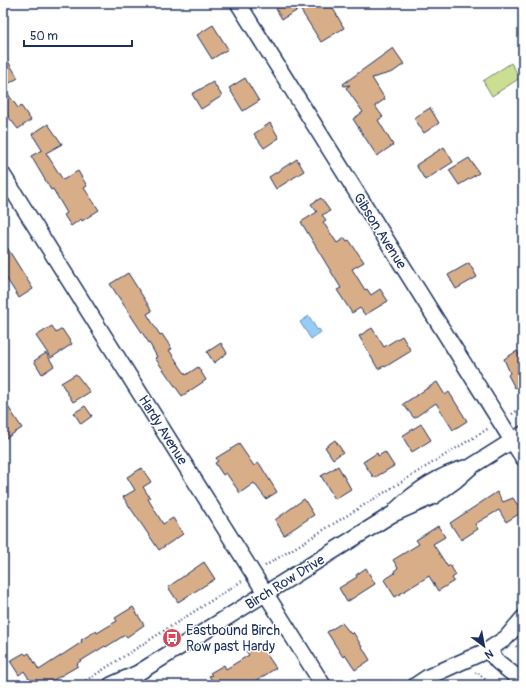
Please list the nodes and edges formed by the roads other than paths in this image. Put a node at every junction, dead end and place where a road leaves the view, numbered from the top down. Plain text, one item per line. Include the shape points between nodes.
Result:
1 (238, 3) edge
2 (3, 175) edge
3 (518, 437) edge
4 (523, 458) edge
5 (266, 594) junction
6 (523, 618) edge
7 (488, 650) junction
8 (138, 673) junction
9 (523, 682) edge
10 (111, 685) edge
11 (125, 685) edge
12 (323, 685) edge
13 (416, 685) edge

1 - 3 street, Gibson Avenue via 500,421
2 - 5 street, Hardy Avenue
3 - 4 street, Gibson Avenue
3 - 5 street, Birch Row Drive via 472,466 446,475 422,488 391,515
5 - 8 street, Birch Row Drive
5 - 12 street, Hardy Avenue
6 - 7 street via 506,638
7 - 9 street via 498,662
7 - 13 street
8 - 10 street, Birch Row Drive
8 - 11 street, Birch Row Drive

